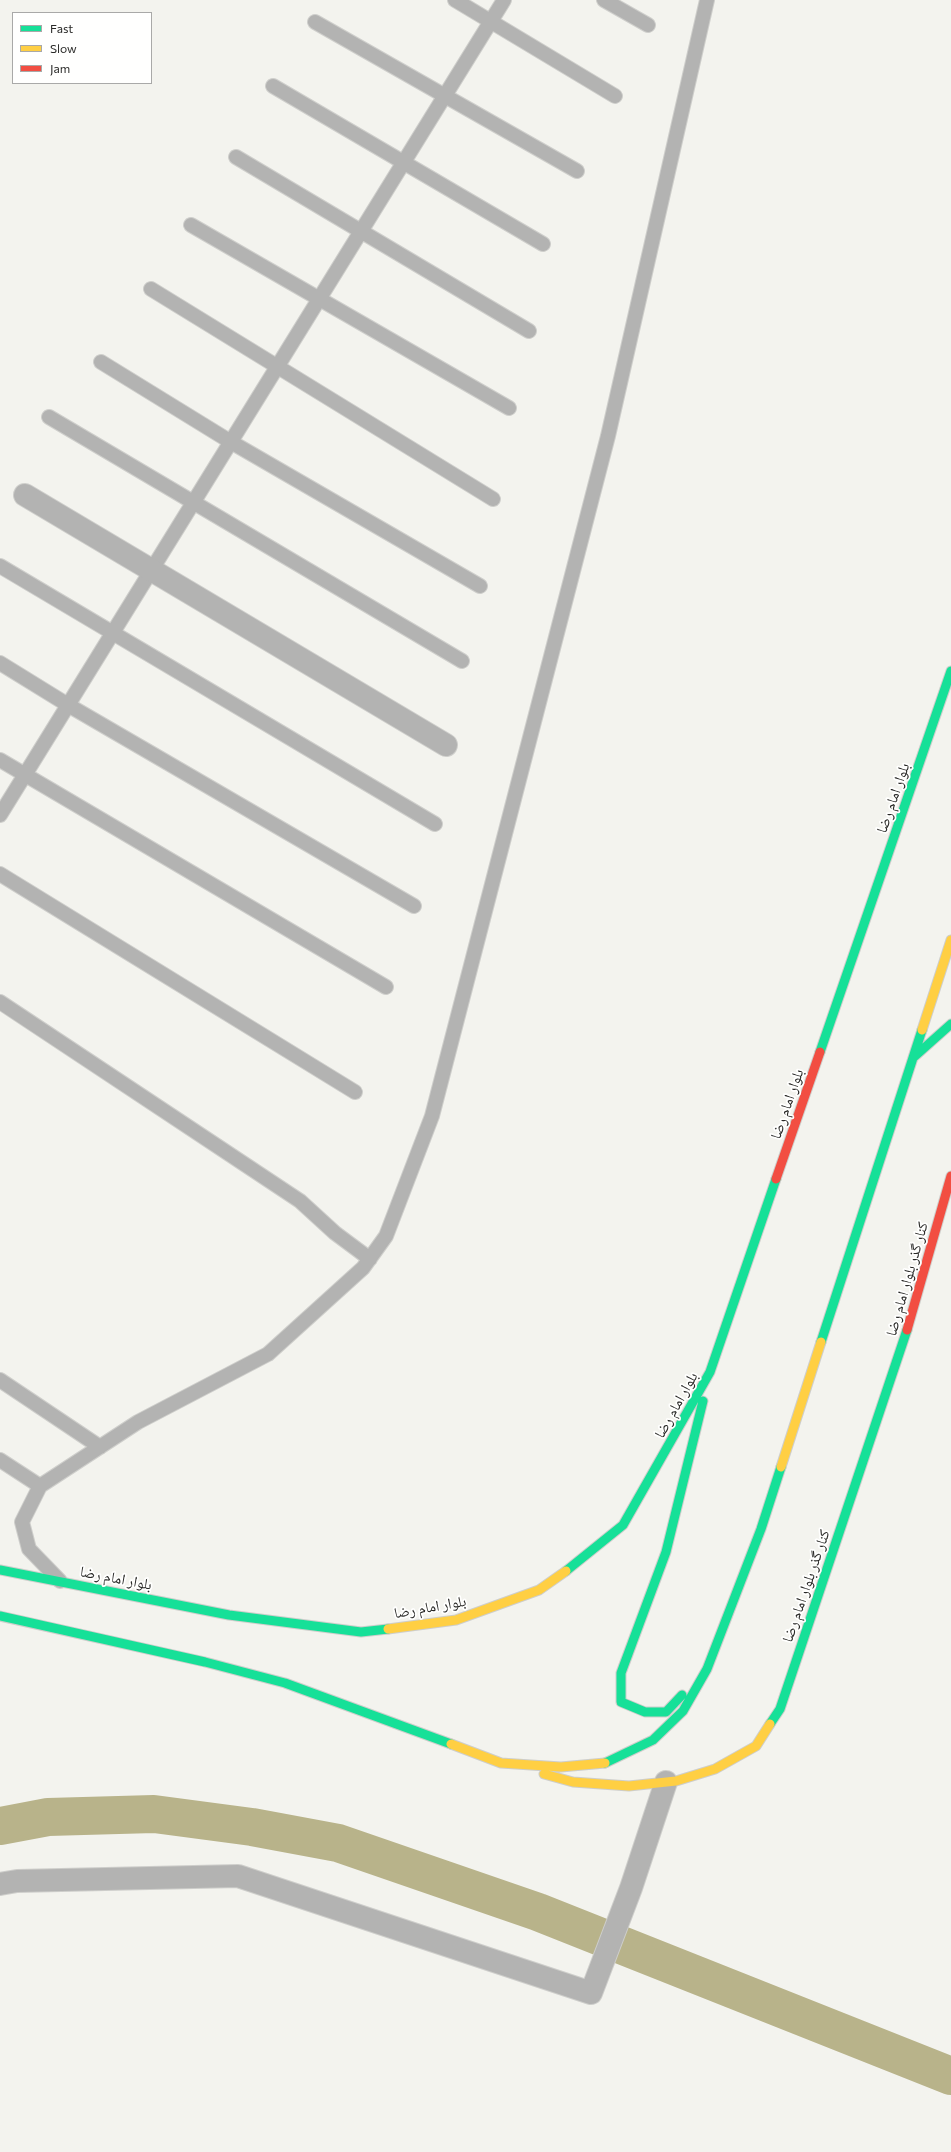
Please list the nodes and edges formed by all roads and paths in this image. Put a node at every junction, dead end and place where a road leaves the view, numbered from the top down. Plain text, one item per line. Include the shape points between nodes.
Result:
1 (454, 0) edge
2 (504, 0) edge
3 (604, 0) edge
4 (706, 0) edge
5 (315, 22) dead end
6 (490, 22) junction
7 (648, 24) dead end
8 (272, 86) dead end
9 (445, 96) junction
10 (615, 96) dead end
11 (236, 157) dead end
12 (404, 162) junction
13 (577, 171) dead end
14 (191, 225) dead end
15 (361, 230) junction
16 (543, 244) dead end
17 (151, 288) dead end
18 (319, 299) junction
19 (529, 331) dead end
20 (101, 362) dead end
21 (278, 366) junction
22 (508, 408) dead end
23 (49, 417) dead end
24 (231, 442) junction
25 (25, 494) dead end
26 (493, 499) dead end
27 (194, 501) junction
28 (0, 566) edge
29 (152, 570) junction
30 (480, 586) dead end
31 (113, 632) junction
32 (462, 661) dead end
33 (0, 664) edge
34 (951, 671) edge
35 (68, 705) junction
36 (446, 745) dead end
37 (0, 760) edge
38 (25, 774) junction
39 (0, 815) edge
40 (435, 824) dead end
41 (0, 874) edge
42 (414, 906) dead end
43 (951, 940) edge
44 (386, 987) dead end
45 (0, 1002) edge
46 (951, 1024) edge
47 (913, 1058) junction
48 (354, 1092) dead end
49 (951, 1176) edge
50 (370, 1259) junction
51 (710, 1372) junction
52 (0, 1380) edge
53 (100, 1447) junction
54 (0, 1460) edge
55 (40, 1486) junction
56 (0, 1570) edge
57 (61, 1581) junction
58 (0, 1616) edge
59 (707, 1669) junction
60 (501, 1762) junction
61 (666, 1782) junction
62 (0, 1884) edge

1 - 6 lane
2 - 6 lane
3 - 7 lane
4 - 50 lane via 608,436 432,1116 386,1236
5 - 9 lane
6 - 9 lane
6 - 10 lane
8 - 12 lane
9 - 12 lane
9 - 13 lane
11 - 15 lane
12 - 15 lane
12 - 16 lane
14 - 18 lane
15 - 18 lane
15 - 19 lane
17 - 21 lane
18 - 21 lane
18 - 22 lane
20 - 24 lane
21 - 24 lane
21 - 26 lane
23 - 27 lane
24 - 27 lane
24 - 30 lane
25 - 29 street
27 - 29 lane
27 - 32 lane
28 - 31 lane
29 - 31 lane
29 - 36 street
31 - 35 lane
31 - 40 lane
33 - 35 lane
34 - 51 street, بلوار امام رضا
35 - 38 lane
35 - 42 lane
37 - 38 lane
38 - 39 lane
38 - 44 lane
41 - 48 lane
43 - 47 street
45 - 50 lane via 300,1201 335,1233
46 - 47 street
47 - 59 street via 761,1529
49 - 61 street, کنار گذر بلوار امام رضا via 906,1334 780,1709 756,1746 715,1769
50 - 53 lane via 268,1354 138,1422
51 - 57 street, بلوار امام رضا via 623,1525 584,1558 539,1590 456,1620 361,1632 229,1614
51 - 59 street via 666,1552 621,1673 621,1702 645,1712 666,1712
52 - 53 lane
53 - 55 lane
54 - 55 lane
55 - 57 lane via 22,1522 29,1549
56 - 57 street, بلوار امام رضا
58 - 60 street via 205,1662 285,1683
59 - 60 street via 683,1711 653,1740 607,1762 561,1767
60 - 61 street, کنار گذر بلوار امام رضا via 573,1782 628,1786
61 - 62 street via 632,1888 590,1993 238,1876 17,1881

